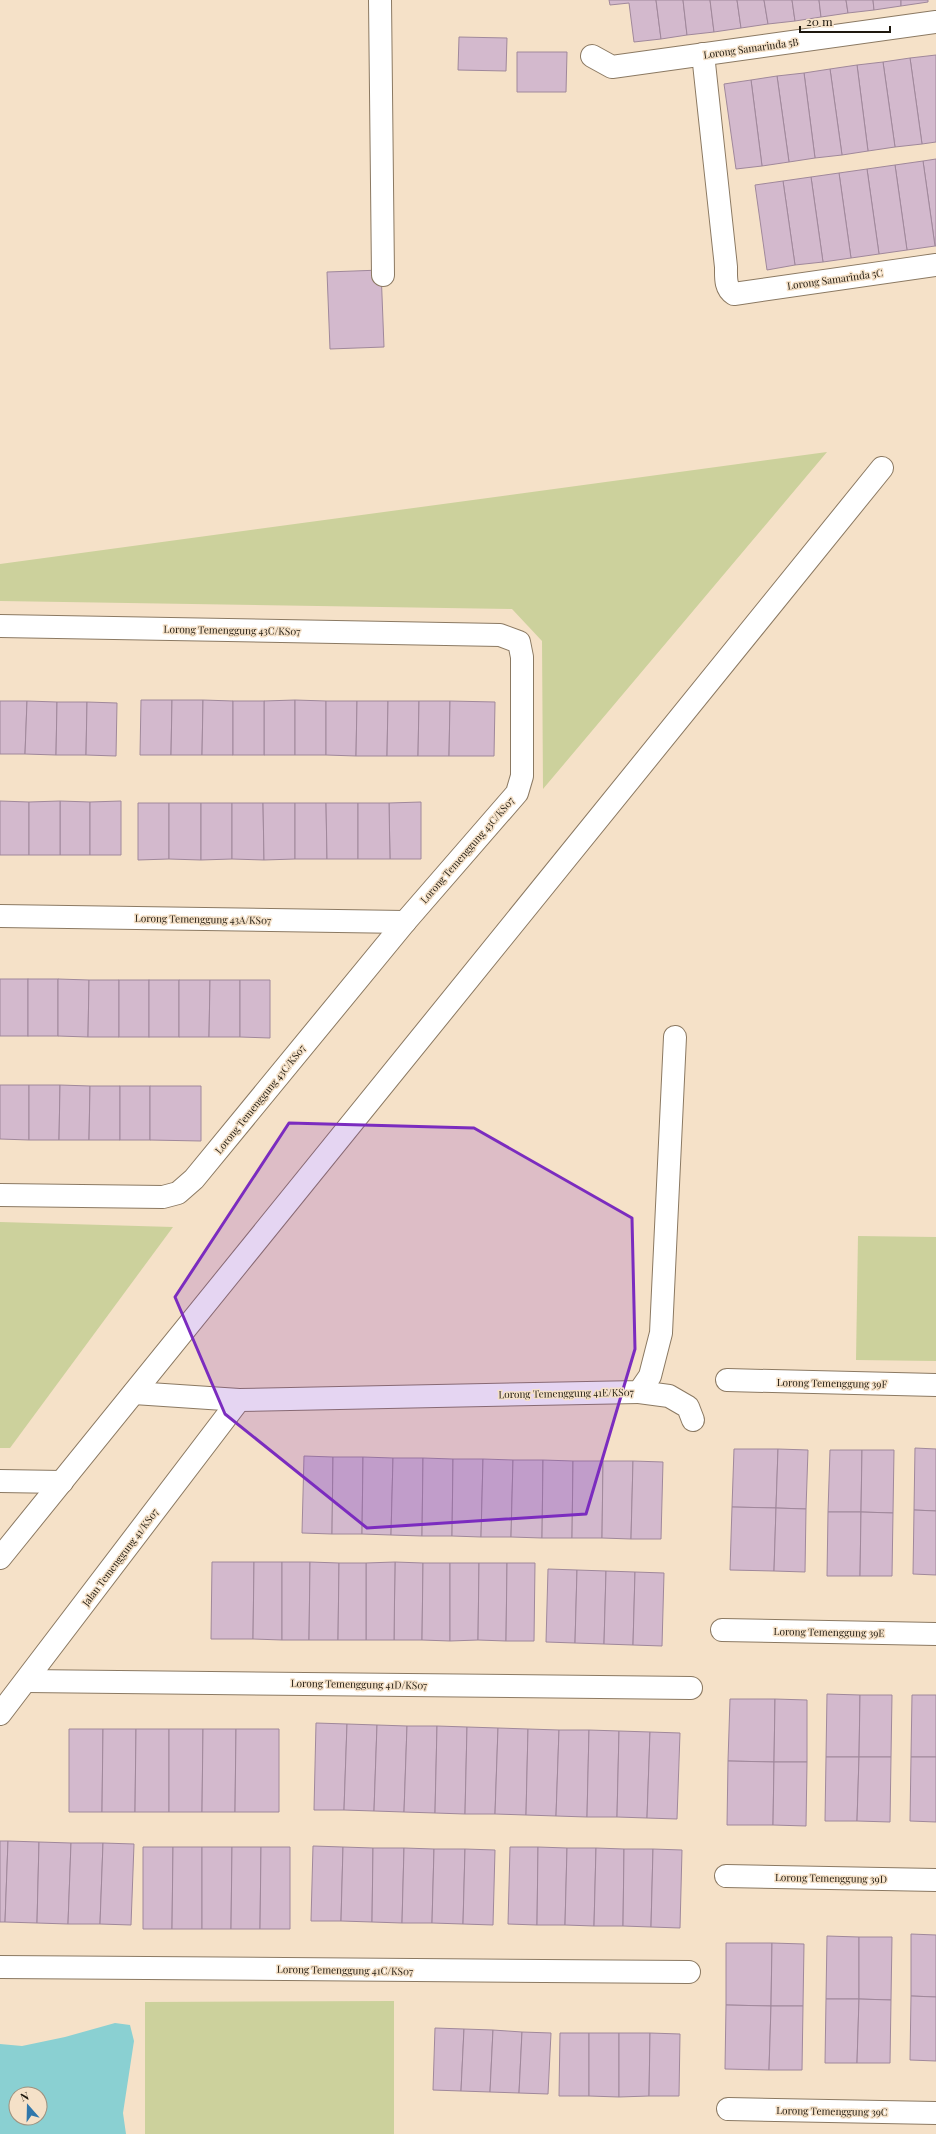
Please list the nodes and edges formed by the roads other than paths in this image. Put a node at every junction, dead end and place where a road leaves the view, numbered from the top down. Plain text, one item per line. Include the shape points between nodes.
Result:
1 (380, 0) edge
2 (936, 22) edge
3 (703, 54) junction
4 (592, 56) dead end
5 (936, 265) edge
6 (383, 275) dead end
7 (882, 468) dead end
8 (0, 626) edge
9 (0, 916) edge
10 (405, 922) junction
11 (675, 1037) dead end
12 (0, 1195) edge
13 (727, 1380) dead end
14 (936, 1385) edge
15 (134, 1392) junction
16 (639, 1392) junction
17 (239, 1400) junction
18 (693, 1420) dead end
19 (0, 1481) edge
20 (62, 1482) junction
21 (0, 1558) edge
22 (722, 1630) dead end
23 (936, 1634) edge
24 (27, 1681) junction
25 (691, 1688) dead end
26 (0, 1714) edge
27 (726, 1876) dead end
28 (936, 1880) edge
29 (0, 1967) edge
30 (689, 1972) dead end
31 (728, 2109) dead end
32 (936, 2113) edge

1 - 6 street
2 - 3 street, Lorong Samarinda 5B
3 - 4 street, Lorong Samarinda 5B via 612,67
3 - 5 street, Lorong Samarinda 5C via 726,267 725,281 729,290 734,294
7 - 15 street
8 - 10 street, Lorong Temenggung 43C/KS07 via 500,635 518,642 522,657 522,776 517,792
9 - 10 street, Lorong Temenggung 43A/KS07
10 - 12 street, Lorong Temenggung 43C/KS07 via 194,1179 178,1193 163,1197
11 - 16 street, Lorong Temenggung 41E/KS07 via 661,1333 650,1376
13 - 14 street, Lorong Temenggung 39F
15 - 17 street, Lorong Temenggung 41E/KS07
15 - 20 street
16 - 17 street, Lorong Temenggung 41E/KS07
16 - 18 street via 669,1396 688,1407
17 - 24 street, Jalan Temenggung 41/KS07
19 - 20 street
20 - 21 street
22 - 23 street, Lorong Temenggung 39E
24 - 25 street, Lorong Temenggung 41D/KS07
24 - 26 street, Jalan Temenggung 41/KS07
27 - 28 street, Lorong Temenggung 39D
29 - 30 street, Lorong Temenggung 41C/KS07
31 - 32 street, Lorong Temenggung 39C

